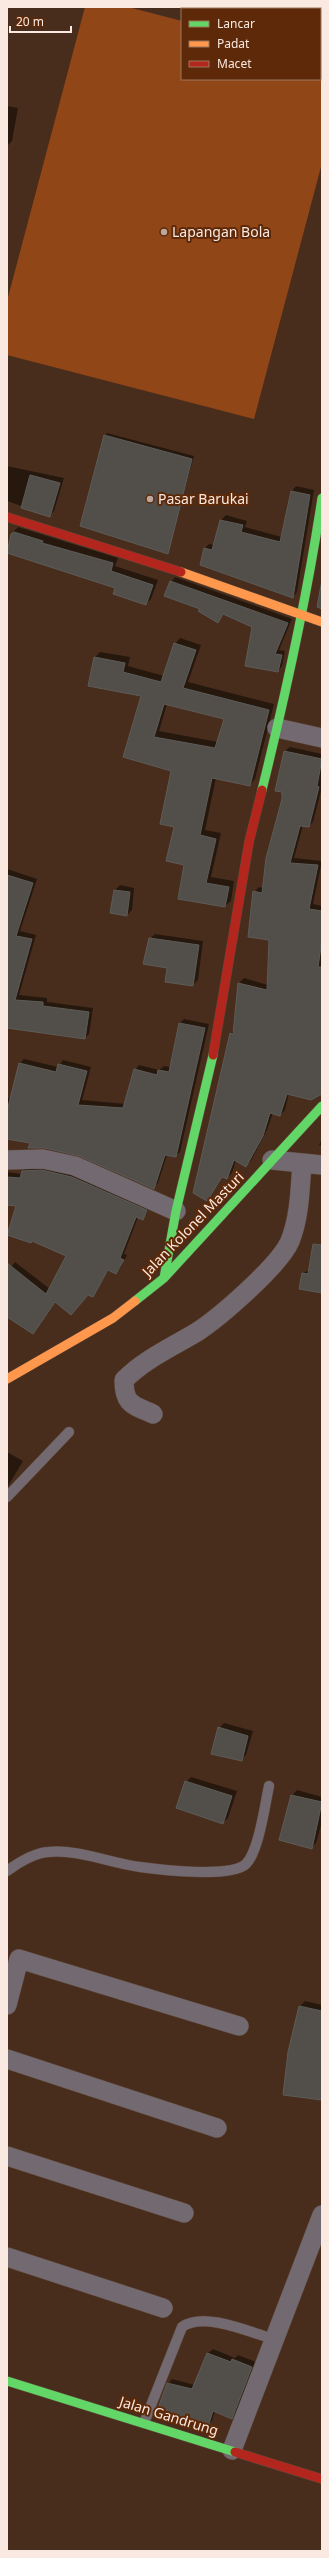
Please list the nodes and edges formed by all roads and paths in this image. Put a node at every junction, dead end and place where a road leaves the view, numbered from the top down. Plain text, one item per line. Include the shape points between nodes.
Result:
1 (322, 498) edge
2 (7, 517) edge
3 (301, 614) junction
4 (322, 622) edge
5 (277, 728) junction
6 (322, 738) edge
7 (322, 1106) edge
8 (7, 1160) edge
9 (272, 1160) junction
10 (302, 1162) junction
11 (322, 1165) edge
12 (176, 1211) junction
13 (164, 1278) junction
14 (7, 1379) edge
15 (153, 1414) dead end
16 (69, 1432) dead end
17 (7, 1497) edge
18 (269, 1786) dead end
19 (7, 1871) edge
20 (7, 2005) edge
21 (239, 2026) dead end
22 (7, 2059) edge
23 (217, 2128) dead end
24 (7, 2156) edge
25 (184, 2213) dead end
26 (322, 2216) edge
27 (7, 2256) edge
28 (163, 2308) dead end
29 (276, 2340) junction
30 (7, 2381) edge
31 (144, 2423) junction
32 (232, 2450) junction
33 (322, 2479) edge

1 - 3 street via 311,570
2 - 3 street via 162,565
3 - 4 street
3 - 5 street via 291,672
5 - 6 street
5 - 12 street via 249,842 214,1050
7 - 9 street, Jalan Kolonel Masturi
8 - 12 street via 43,1159 75,1166
9 - 10 street
9 - 13 street, Jalan Kolonel Masturi
10 - 11 street
10 - 15 street via 298,1212 290,1241 277,1262 199,1330 136,1367 124,1380 124,1394 129,1403
12 - 13 street
13 - 14 street, Jalan Kolonel Masturi via 113,1318
16 - 17 lane
18 - 19 lane via 254,1850 245,1864 231,1870 141,1867 69,1851 46,1852 20,1862
20 - 21 street via 19,1959
22 - 23 street
24 - 25 street
26 - 29 street
27 - 28 street
29 - 31 lane via 217,2323 200,2320 188,2322 182,2327
29 - 32 street
30 - 31 street, Jalan Gandrung
31 - 32 street, Jalan Gandrung
32 - 33 street, Jalan Gandrung

